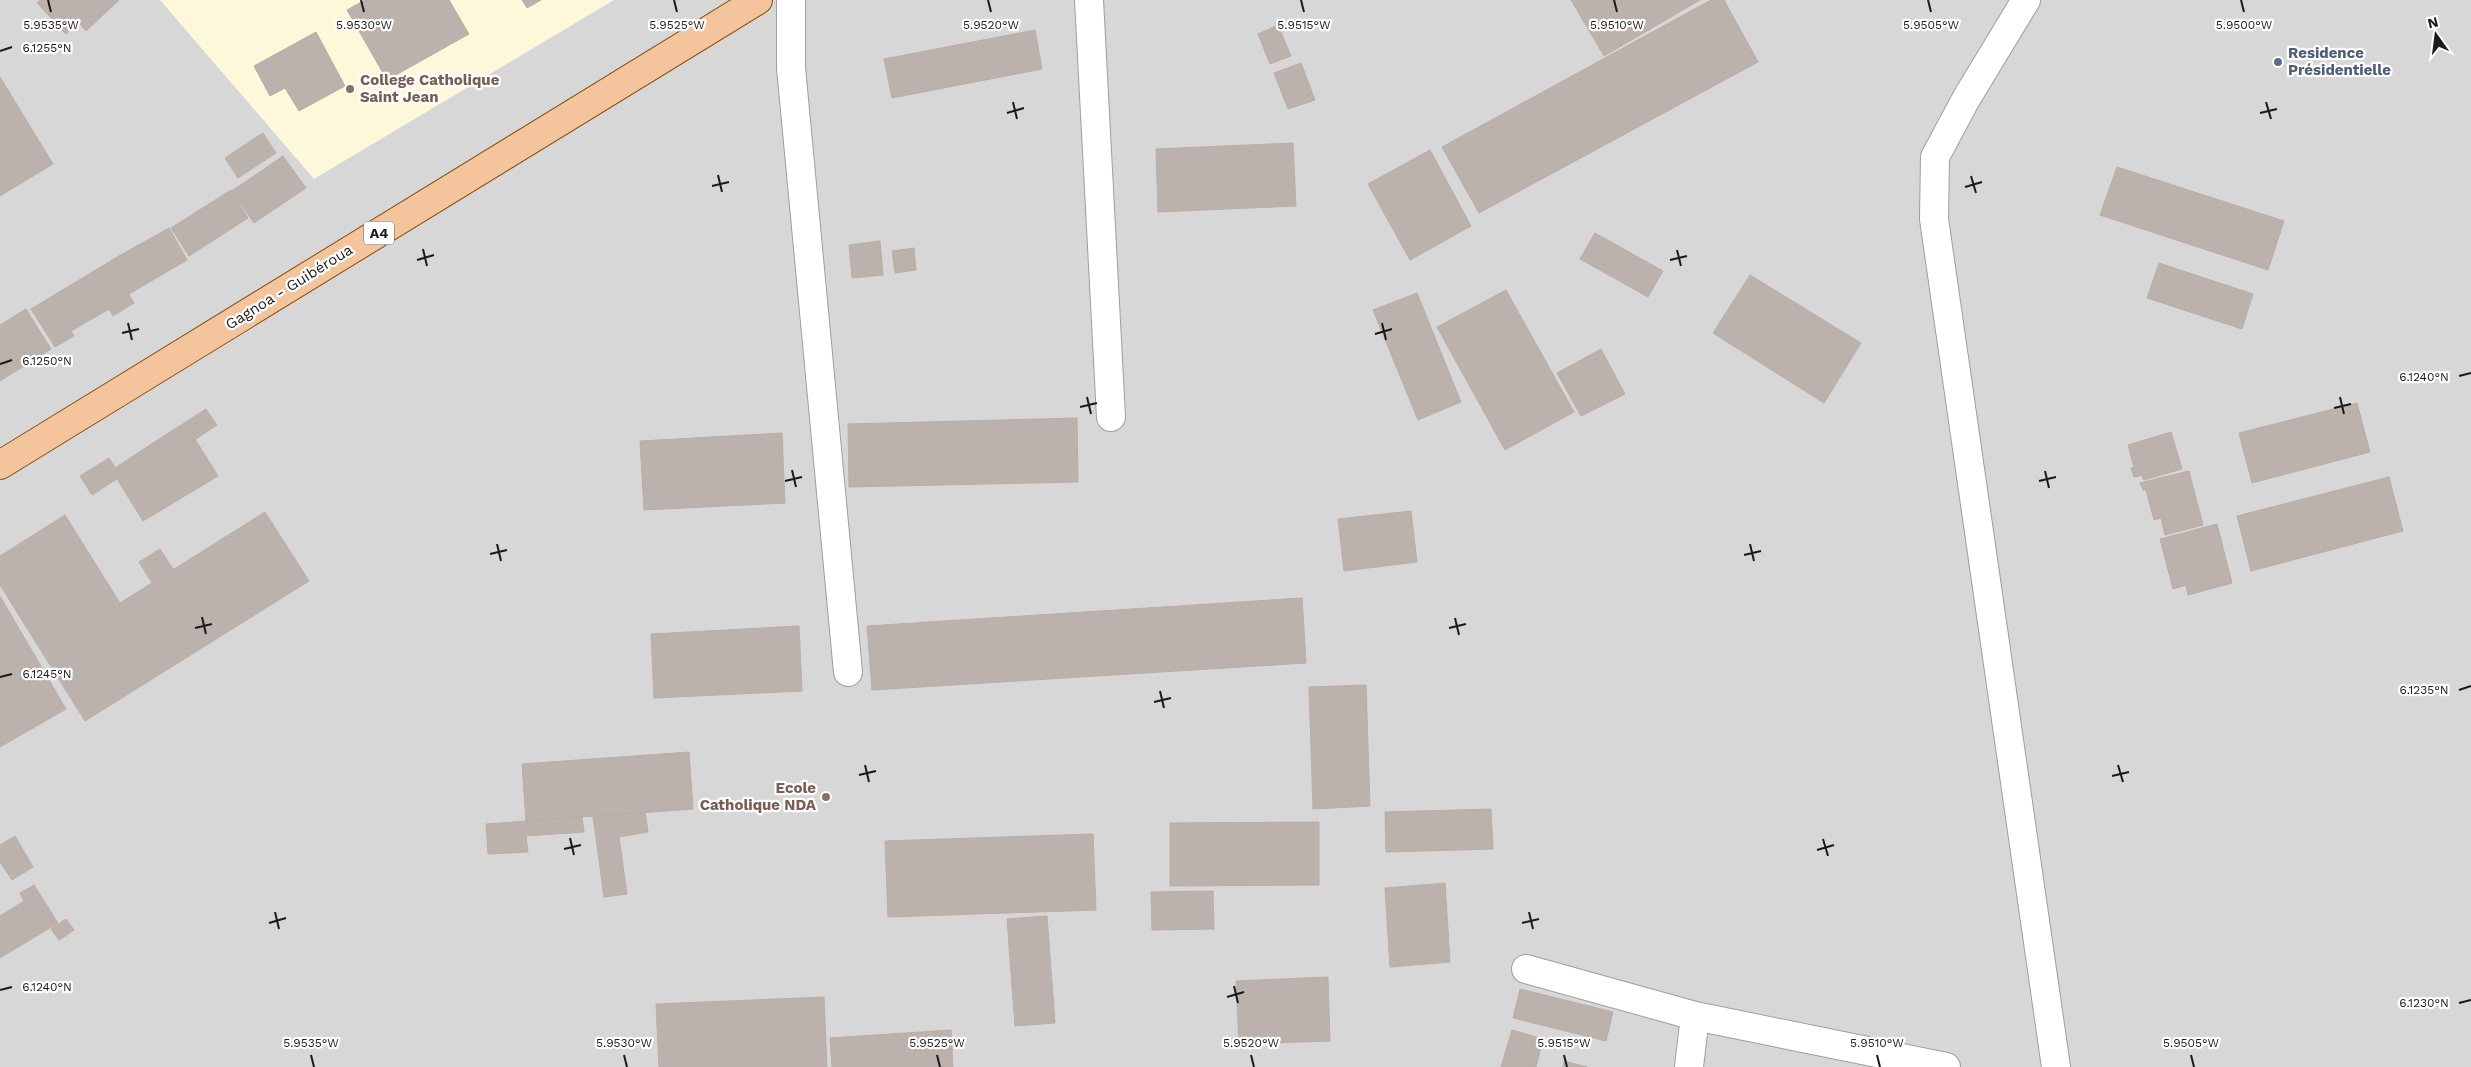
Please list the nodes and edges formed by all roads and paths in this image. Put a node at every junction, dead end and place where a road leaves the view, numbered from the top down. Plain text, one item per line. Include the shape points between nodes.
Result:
1 (758, 0) edge
2 (791, 0) edge
3 (1089, 0) edge
4 (2026, 0) edge
5 (1111, 417) dead end
6 (0, 465) edge
7 (848, 672) dead end
8 (1526, 969) dead end
9 (1695, 1016) junction
10 (1689, 1067) edge
11 (1946, 1067) edge
12 (2056, 1067) edge

1 - 6 main road, Gagnoa - Guibéroua / A4
2 - 7 street via 791,68
3 - 5 street
4 - 12 street via 1966,99 1936,157 1934,219
8 - 9 street
9 - 10 street
9 - 11 street

